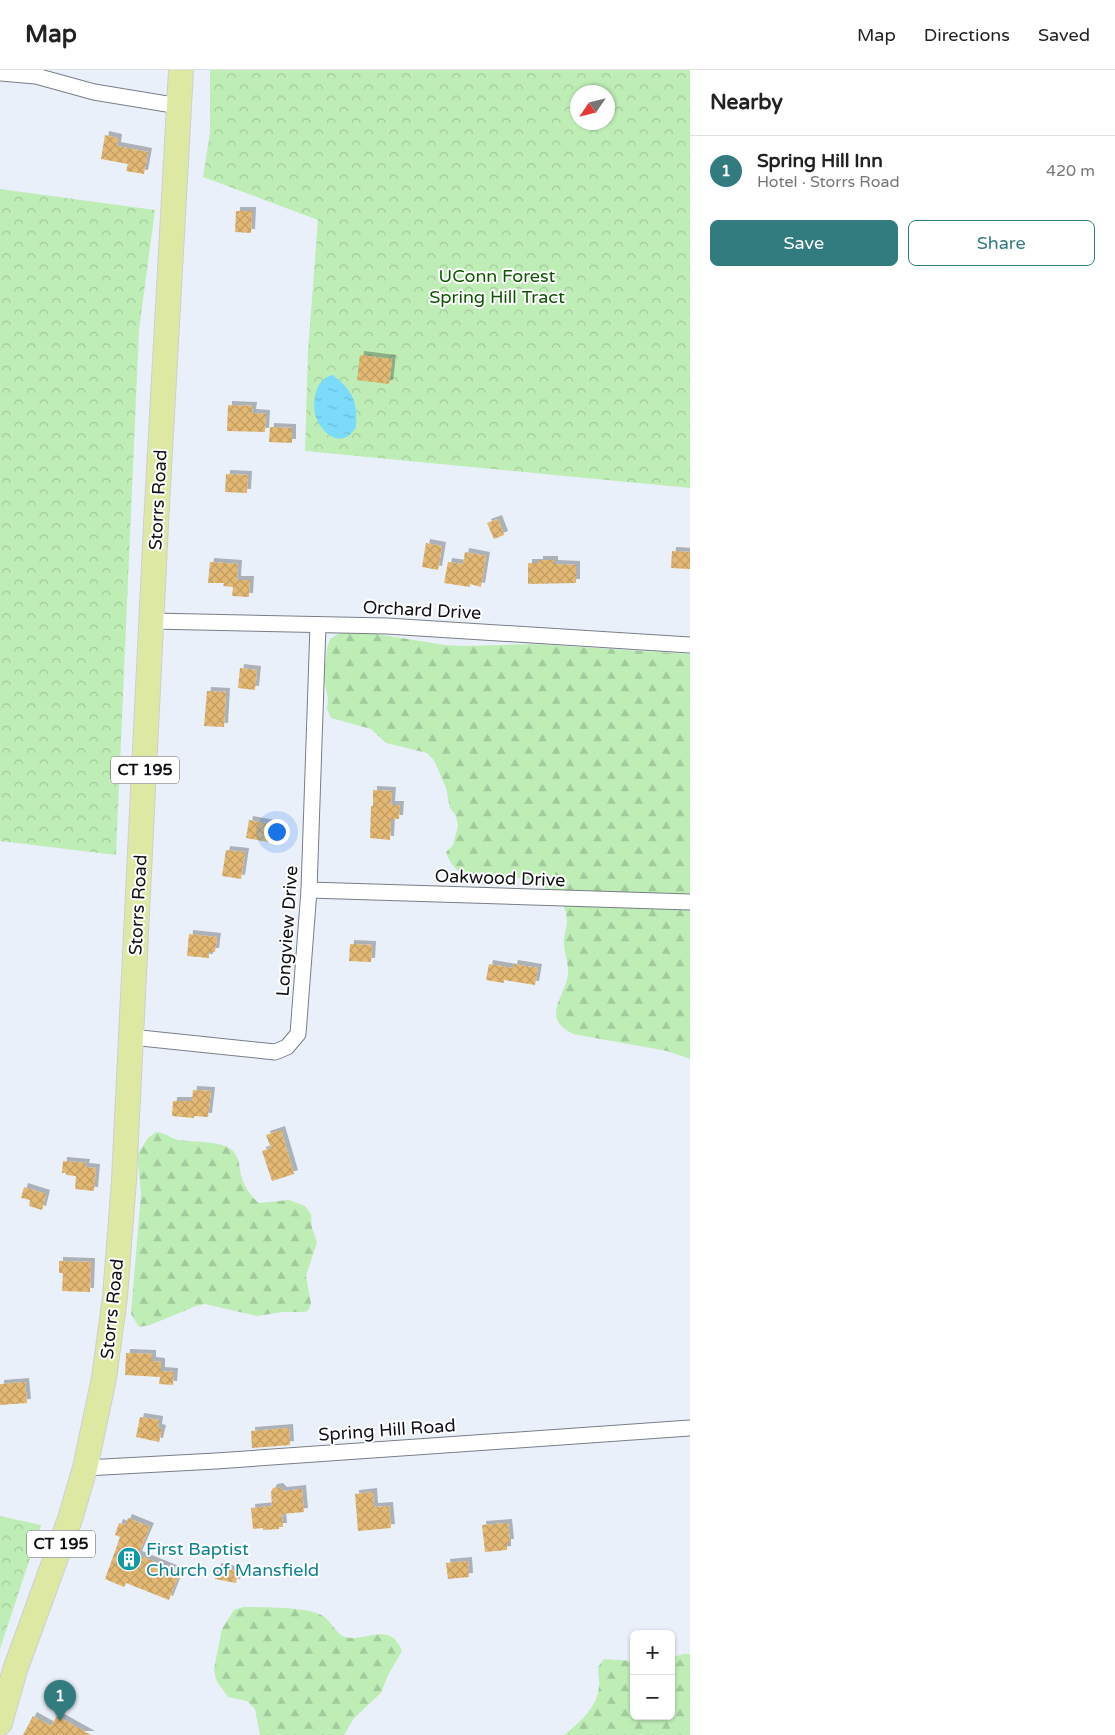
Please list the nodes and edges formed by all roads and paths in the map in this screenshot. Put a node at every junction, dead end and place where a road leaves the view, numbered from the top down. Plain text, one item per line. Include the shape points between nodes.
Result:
1 (182, 70) edge
2 (0, 73) edge
3 (179, 106) junction
4 (152, 621) junction
5 (318, 625) junction
6 (690, 645) edge
7 (309, 890) junction
8 (690, 902) edge
9 (131, 1037) junction
10 (690, 1428) edge
11 (86, 1468) junction
12 (0, 1723) edge

1 - 3 main road, Storrs Road / CT 195
2 - 3 street via 36,76 94,92
3 - 4 main road, Storrs Road / CT 195
4 - 5 street, Orchard Drive
4 - 9 main road, Storrs Road / CT 195
5 - 6 street, Orchard Drive
5 - 7 street, Longview Drive
7 - 8 street, Oakwood Drive
7 - 9 street, Longview Drive via 298,1034 287,1047 275,1052
9 - 11 main road, Storrs Road / CT 195 via 115,1297 104,1378
10 - 11 street, Spring Hill Road
11 - 12 main road, Storrs Road / CT 195 via 15,1670

